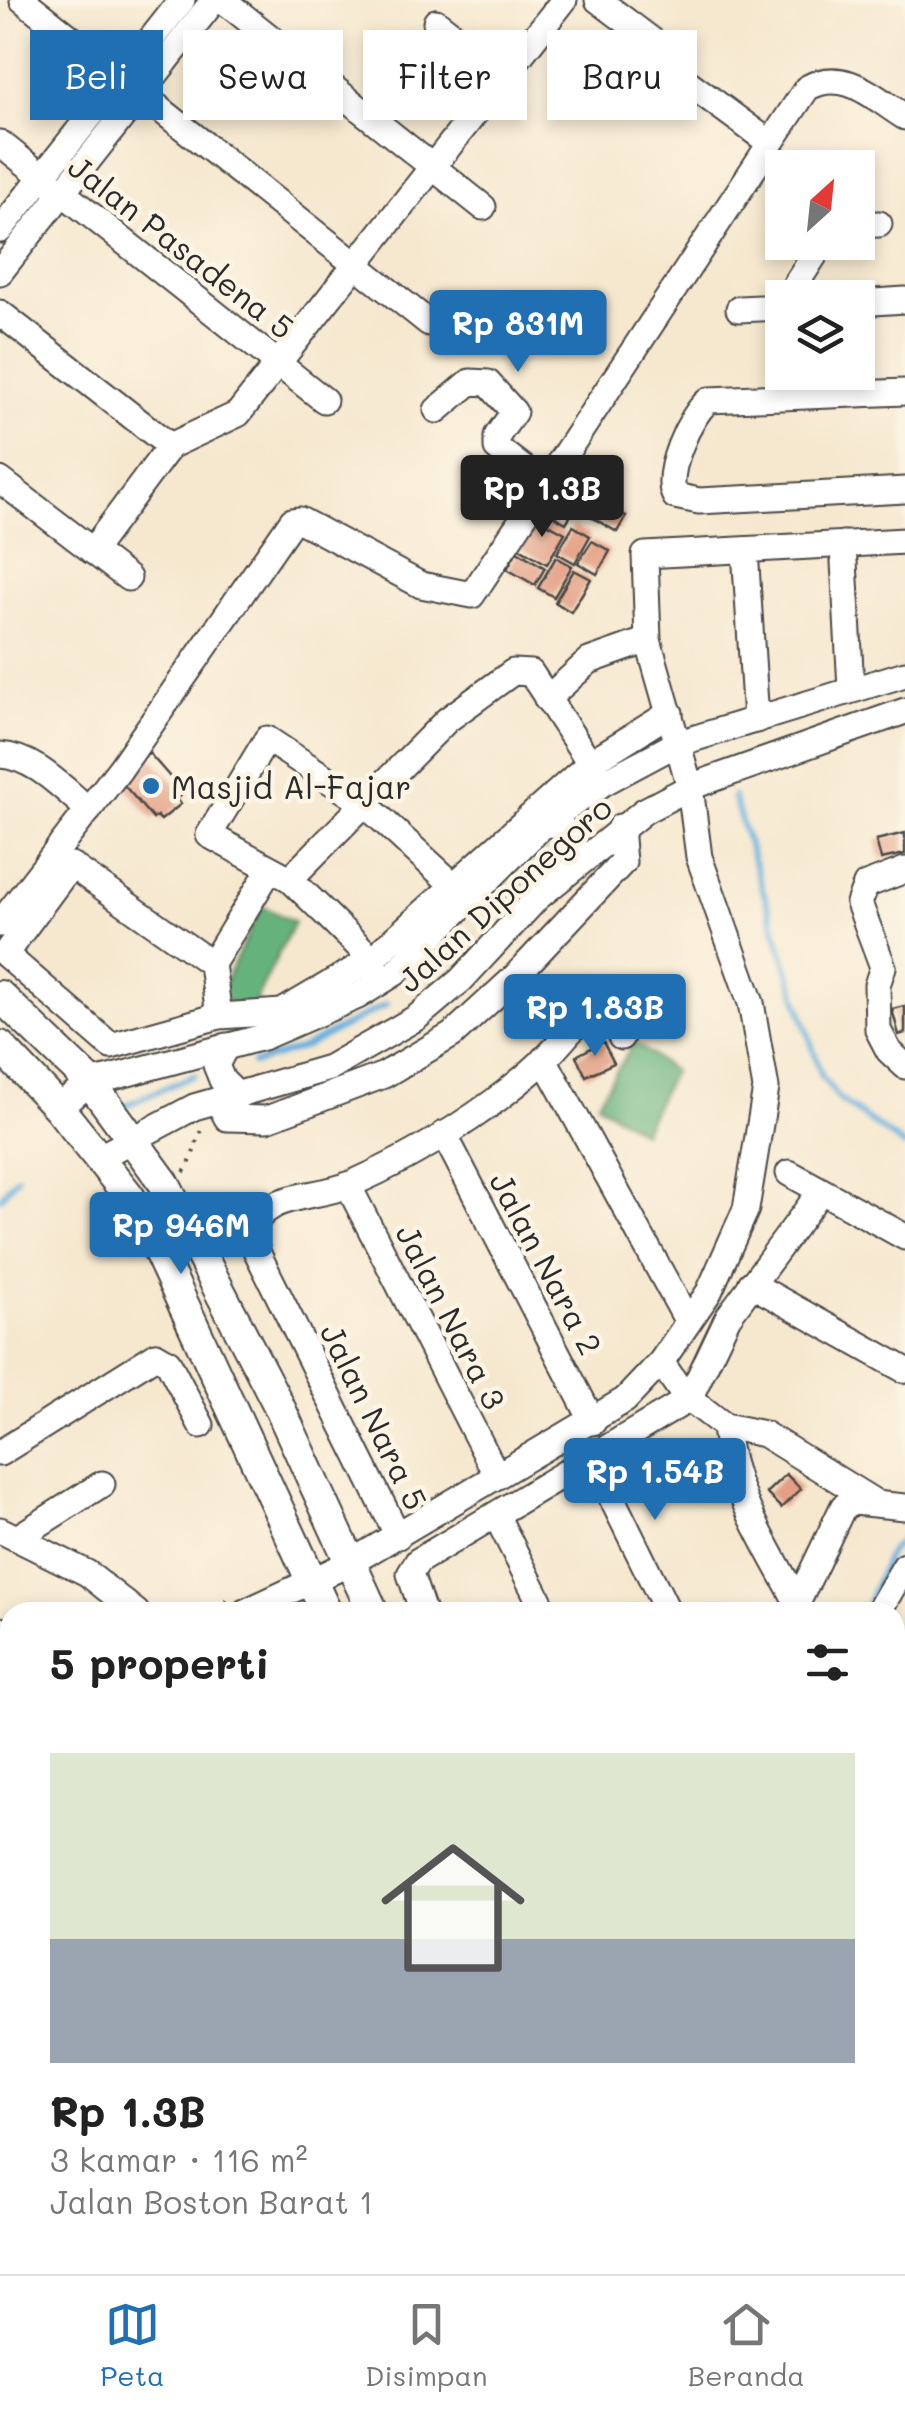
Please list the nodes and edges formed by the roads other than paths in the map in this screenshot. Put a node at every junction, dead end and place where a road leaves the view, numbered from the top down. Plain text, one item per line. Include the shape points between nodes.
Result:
1 (23, 0) edge
2 (182, 0) edge
3 (214, 0) edge
4 (222, 0) edge
5 (564, 0) edge
6 (598, 0) edge
7 (436, 22) dead end
8 (60, 30) edge
9 (446, 30) edge
10 (638, 30) edge
11 (163, 31) edge
12 (527, 47) edge
13 (163, 52) edge
14 (697, 89) edge
15 (163, 112) edge
16 (905, 118) edge
17 (103, 120) edge
18 (470, 120) edge
19 (0, 142) edge
20 (770, 142) junction
21 (433, 168) junction
22 (53, 184) junction
23 (483, 207) dead end
24 (0, 230) edge
25 (357, 266) junction
26 (0, 272) edge
27 (905, 300) edge
28 (875, 302) edge
29 (765, 306) edge
30 (739, 309) dead end
31 (0, 313) edge
32 (428, 323) dead end
33 (280, 365) junction
34 (905, 392) edge
35 (324, 400) dead end
36 (437, 410) dead end
37 (170, 446) junction
38 (0, 480) edge
39 (547, 487) junction
40 (905, 490) edge
41 (905, 541) edge
42 (843, 544) junction
43 (745, 550) junction
44 (92, 551) junction
45 (128, 578) dead end
46 (648, 640) junction
47 (905, 674) edge
48 (851, 688) junction
49 (547, 698) junction
50 (905, 711) edge
51 (670, 713) junction
52 (756, 720) junction
53 (676, 744) junction
54 (0, 755) edge
55 (597, 773) junction
56 (690, 787) junction
57 (365, 804) junction
58 (88, 810) junction
59 (545, 823) junction
60 (620, 827) junction
61 (578, 864) junction
62 (905, 870) edge
63 (280, 875) junction
64 (461, 891) junction
65 (0, 924) edge
66 (212, 964) junction
67 (894, 965) edge
68 (375, 971) junction
69 (0, 996) edge
70 (219, 1016) junction
71 (621, 1038) dead end
72 (0, 1046) edge
73 (226, 1046) junction
74 (544, 1059) junction
75 (903, 1061) edge
76 (91, 1082) junction
77 (221, 1099) junction
78 (58, 1107) junction
79 (444, 1134) junction
80 (133, 1136) junction
81 (98, 1158) junction
82 (789, 1173) dead end
83 (348, 1185) junction
84 (821, 1192) junction
85 (905, 1237) edge
86 (750, 1284) junction
87 (688, 1322) junction
88 (661, 1362) junction
89 (905, 1370) edge
90 (644, 1382) junction
91 (686, 1396) junction
92 (594, 1422) junction
93 (201, 1425) dead end
94 (725, 1426) junction
95 (0, 1453) edge
96 (592, 1458) junction
97 (498, 1476) junction
98 (102, 1484) dead end
99 (876, 1503) junction
100 (905, 1507) edge
101 (496, 1514) junction
102 (8, 1534) edge
103 (398, 1536) junction
104 (350, 1564) junction
105 (905, 1566) edge
106 (313, 1581) junction
107 (125, 1602) edge
108 (268, 1602) edge
109 (322, 1602) edge
110 (368, 1602) edge
111 (420, 1602) edge
112 (540, 1602) edge
113 (663, 1602) edge
114 (793, 1602) edge
115 (797, 1602) edge
116 (884, 1602) edge

1 - 8 street
2 - 11 street
3 - 13 street
4 - 21 street
5 - 12 street
6 - 10 street
7 - 9 street
14 - 20 street
15 - 25 street
16 - 20 street via 842,78 824,79 807,88
17 - 22 street
18 - 21 street
19 - 22 street, Jalan Pasadena 5
20 - 39 street
21 - 23 street
21 - 25 street
22 - 24 street
22 - 26 street
22 - 33 street, Jalan Pasadena 5
25 - 32 street
25 - 33 street
27 - 28 street
29 - 30 street
31 - 37 street
33 - 35 street, Jalan Pasadena 5
33 - 37 street via 238,414
34 - 40 street via 718,399 699,408 670,483 680,499
36 - 39 street via 470,382 488,383 514,412 497,436 497,448
37 - 44 street
38 - 44 street
39 - 58 street via 467,596 421,585 292,521
41 - 42 street
42 - 43 street
42 - 48 street
43 - 46 street via 645,555
43 - 52 street
44 - 45 street
46 - 49 street via 589,661
46 - 51 street
47 - 48 street, Jalan Diponegoro
48 - 52 street, Jalan Diponegoro
49 - 55 street
49 - 57 street via 531,673 513,672 447,720
50 - 56 street, Jalan Diponegoro
51 - 53 street
51 - 55 street
52 - 53 street, Jalan Diponegoro
53 - 55 street, Jalan Diponegoro
53 - 56 street
54 - 58 street via 43,772
55 - 59 street, Jalan Diponegoro
55 - 64 street
56 - 60 street, Jalan Diponegoro
56 - 87 street via 699,857 751,1004 766,1088 746,1208 709,1292
57 - 63 street
57 - 63 street via 268,739 209,835
57 - 64 street
58 - 65 street
59 - 61 street via 561,826 572,839
59 - 64 street, Jalan Diponegoro
60 - 61 street, Jalan Diponegoro
60 - 77 street via 623,862 452,1035 384,1075 267,1119 226,1118
61 - 77 street, Jalan Diponegoro via 416,1018 329,1068
62 - 67 street via 866,885 859,903
63 - 66 street
63 - 68 street
64 - 68 street, Jalan Diponegoro via 395,973
66 - 70 street
66 - 70 street via 71,865 5,954 112,1046
67 - 75 street via 877,985 878,1030
68 - 70 street via 282,1012
68 - 73 street, Jalan Diponegoro via 315,1018
69 - 76 main road
71 - 74 street via 610,1010 599,1004
72 - 78 main road
73 - 76 street, Jalan Diponegoro
73 - 77 street via 216,1065
74 - 79 street
74 - 87 street
76 - 78 street, Jalan Diponegoro
76 - 80 main road
77 - 80 street, Jalan Diponegoro
78 - 81 main road
79 - 83 street
79 - 92 street, Jalan Nara 2
80 - 81 street, Jalan Diponegoro
80 - 104 main road via 192,1232
81 - 106 main road via 160,1254
82 - 84 street
83 - 97 street, Jalan Nara 3
83 - 103 street, Jalan Nara 5 via 267,1206 254,1216 249,1236
84 - 85 street
84 - 86 street
86 - 89 street
86 - 91 street
87 - 88 street
88 - 90 street
88 - 91 street
90 - 91 street
90 - 92 street
91 - 94 street
91 - 96 street
92 - 97 street
93 - 95 street via 161,1357 149,1356
94 - 99 street via 764,1434
94 - 114 street via 738,1491
96 - 101 street
96 - 113 street
97 - 103 street
98 - 102 street
99 - 100 street
99 - 115 street via 843,1507
101 - 111 street via 418,1561 410,1574
101 - 112 street
102 - 107 street via 87,1573
103 - 104 street
104 - 106 street
104 - 110 main road
105 - 116 street
106 - 108 street
106 - 109 main road

